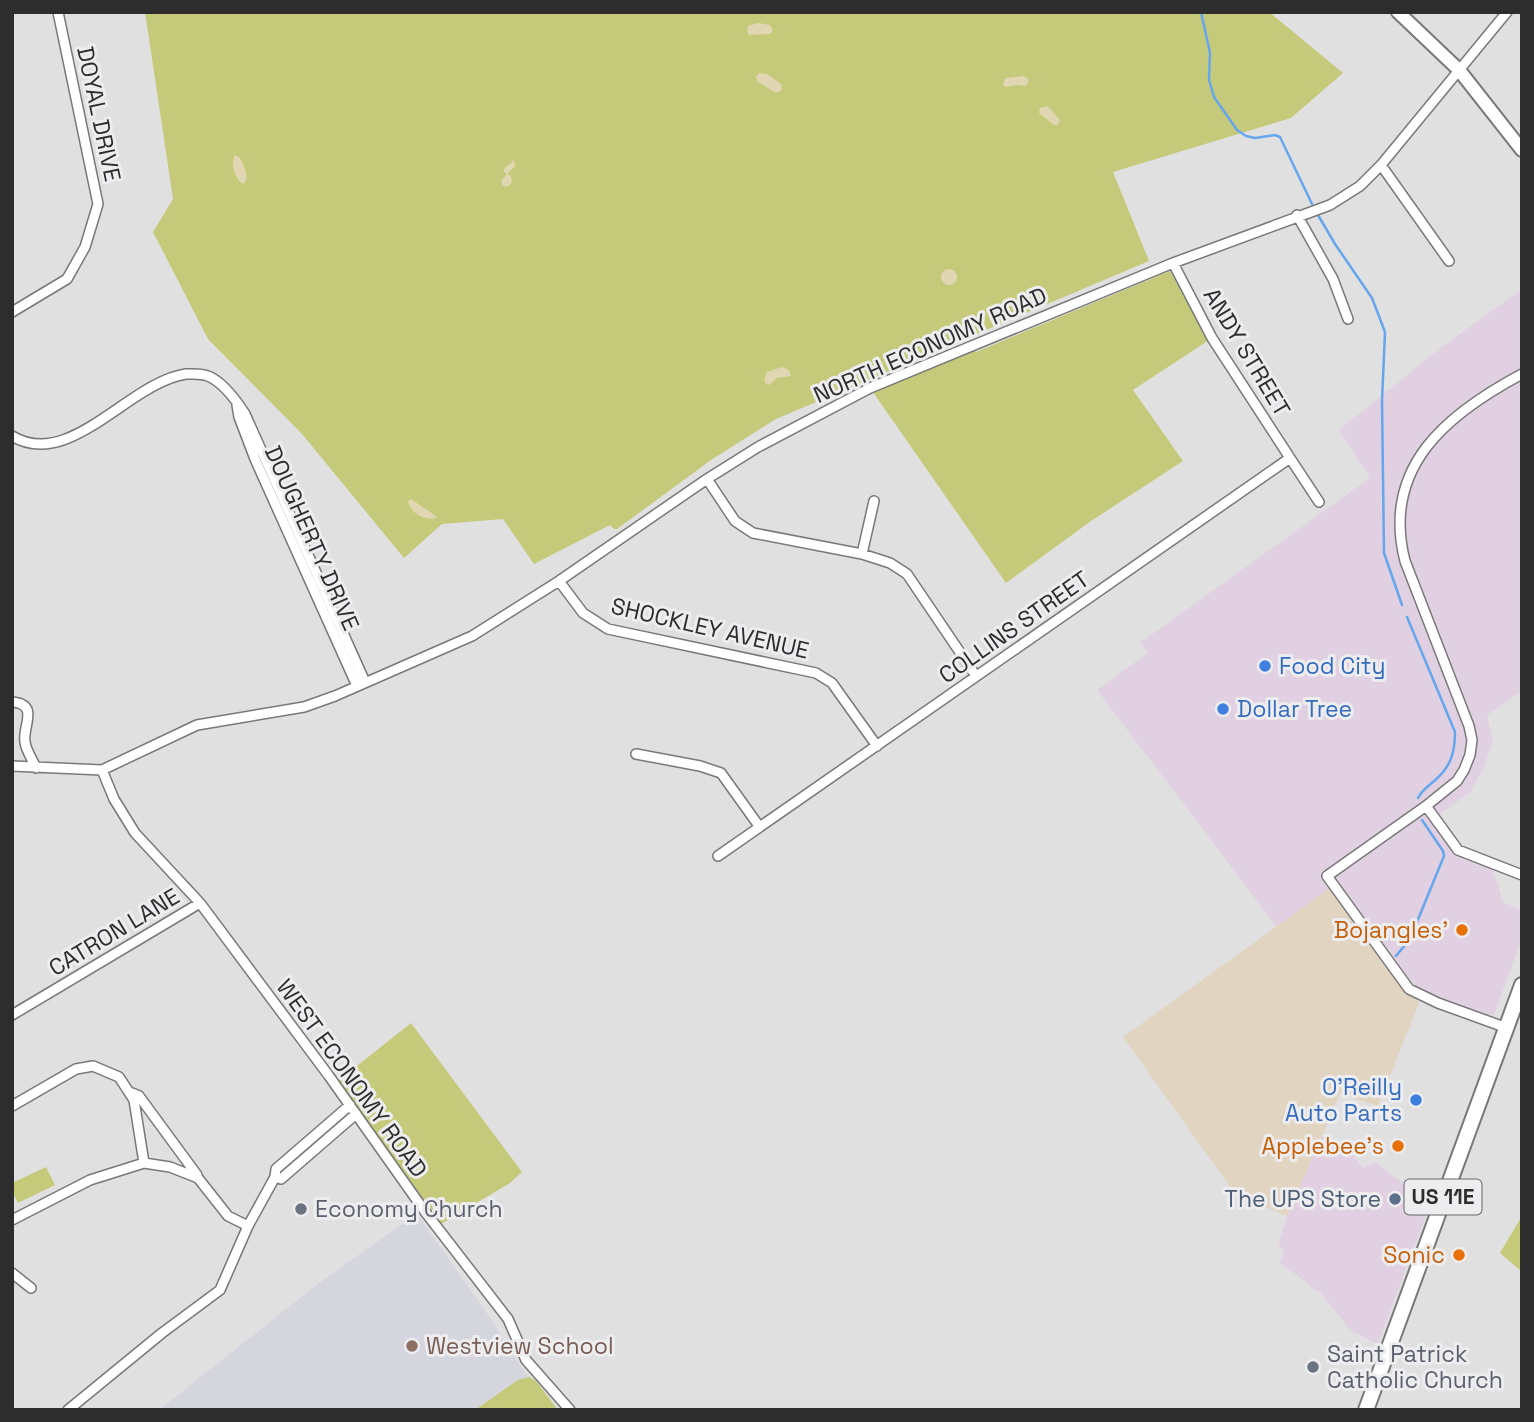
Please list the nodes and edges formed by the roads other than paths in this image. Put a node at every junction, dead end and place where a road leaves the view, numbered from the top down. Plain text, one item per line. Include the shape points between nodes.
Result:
1 (58, 12) edge
2 (1398, 12) edge
3 (1507, 12) edge
4 (1459, 70) junction
5 (1522, 150) edge
6 (1381, 165) junction
7 (1297, 215) junction
8 (1449, 261) dead end
9 (1173, 263) junction
10 (12, 312) edge
11 (1348, 319) dead end
12 (1522, 374) edge
13 (12, 436) edge
14 (1290, 458) junction
15 (707, 479) junction
16 (874, 501) dead end
17 (1318, 502) dead end
18 (862, 555) junction
19 (559, 581) junction
20 (976, 676) junction
21 (361, 684) junction
22 (12, 702) edge
23 (877, 746) junction
24 (636, 754) dead end
25 (12, 766) edge
26 (36, 768) junction
27 (102, 770) junction
28 (1426, 806) junction
29 (759, 825) junction
30 (718, 856) dead end
31 (1522, 875) edge
32 (200, 903) junction
33 (1522, 985) edge
34 (12, 1016) edge
35 (1507, 1028) junction
36 (131, 1093) junction
37 (350, 1105) junction
38 (12, 1106) edge
39 (356, 1114) junction
40 (144, 1163) junction
41 (275, 1177) junction
42 (198, 1178) junction
43 (12, 1220) edge
44 (248, 1226) junction
45 (12, 1273) edge
46 (31, 1288) dead end
47 (68, 1410) edge
48 (570, 1410) edge
49 (1366, 1410) edge

1 - 10 street, DOYAL DRIVE via 98,204 85,247 66,278
2 - 4 street
3 - 4 street, NORTH ECONOMY ROAD
4 - 5 street
4 - 6 street, NORTH ECONOMY ROAD
6 - 7 street, NORTH ECONOMY ROAD via 1360,186 1330,205
6 - 8 street
7 - 9 street, NORTH ECONOMY ROAD
7 - 11 street via 1333,279
9 - 14 street, ANDY STREET via 1212,338
9 - 15 street, NORTH ECONOMY ROAD via 870,388
12 - 28 street via 1477,400 1441,430 1410,471 1402,496 1399,531 1405,561 1472,740 1457,781
13 - 21 street, DOUGHERTY DRIVE via 37,445 56,443 171,376 207,375 222,385 237,403 246,437
14 - 17 street
14 - 20 street, COLLINS STREET
15 - 18 street via 735,521 753,533
15 - 19 street, NORTH ECONOMY ROAD
16 - 18 street
18 - 20 street via 890,563 907,574
19 - 21 street, NORTH ECONOMY ROAD via 472,636
19 - 23 street, SHOCKLEY AVENUE via 583,613 608,629 816,673 832,683
20 - 23 street, COLLINS STREET
21 - 27 street, NORTH ECONOMY ROAD via 316,705 197,725
22 - 26 street via 27,709 25,742
23 - 29 street, COLLINS STREET
24 - 29 street via 721,774
25 - 26 street
26 - 27 street
27 - 32 street, WEST ECONOMY ROAD via 135,833
28 - 31 street via 1458,850
28 - 35 street via 1328,876 1409,989
29 - 30 street, COLLINS STREET
32 - 34 street, CATRON LANE
32 - 37 street, WEST ECONOMY ROAD
33 - 35 main road, US 11E
35 - 49 main road, US 11E
36 - 38 street via 119,1077 93,1066 76,1069
36 - 40 street
36 - 42 street via 139,1096
37 - 39 street, WEST ECONOMY ROAD
37 - 41 street via 284,1160
39 - 41 street via 281,1179
39 - 48 street, WEST ECONOMY ROAD via 508,1319 526,1360
40 - 42 street
40 - 43 street via 90,1180
41 - 44 street
42 - 44 street via 228,1216
44 - 47 street via 220,1290
45 - 46 street

